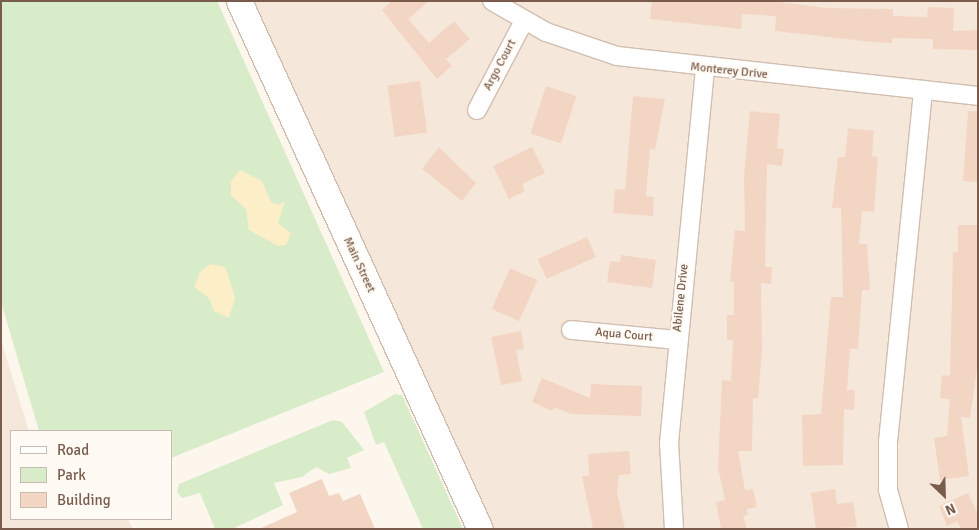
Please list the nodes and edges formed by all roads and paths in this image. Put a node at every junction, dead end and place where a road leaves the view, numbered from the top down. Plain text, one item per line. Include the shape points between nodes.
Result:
1 (239, 1) edge
2 (492, 1) edge
3 (524, 21) junction
4 (705, 68) junction
5 (923, 90) junction
6 (978, 96) edge
7 (476, 110) dead end
8 (571, 330) dead end
9 (677, 340) junction
10 (480, 529) edge
11 (674, 529) edge
12 (899, 529) edge

1 - 10 main road, Main Street
2 - 3 street, Monterey Drive
3 - 4 street, Monterey Drive via 582,47 617,56
3 - 7 street, Argo Court
4 - 5 street, Monterey Drive
4 - 9 street, Abilene Drive
5 - 6 street, Monterey Drive
5 - 12 street via 888,442 888,490
8 - 9 street, Aqua Court
9 - 11 street, Abilene Drive via 668,460

